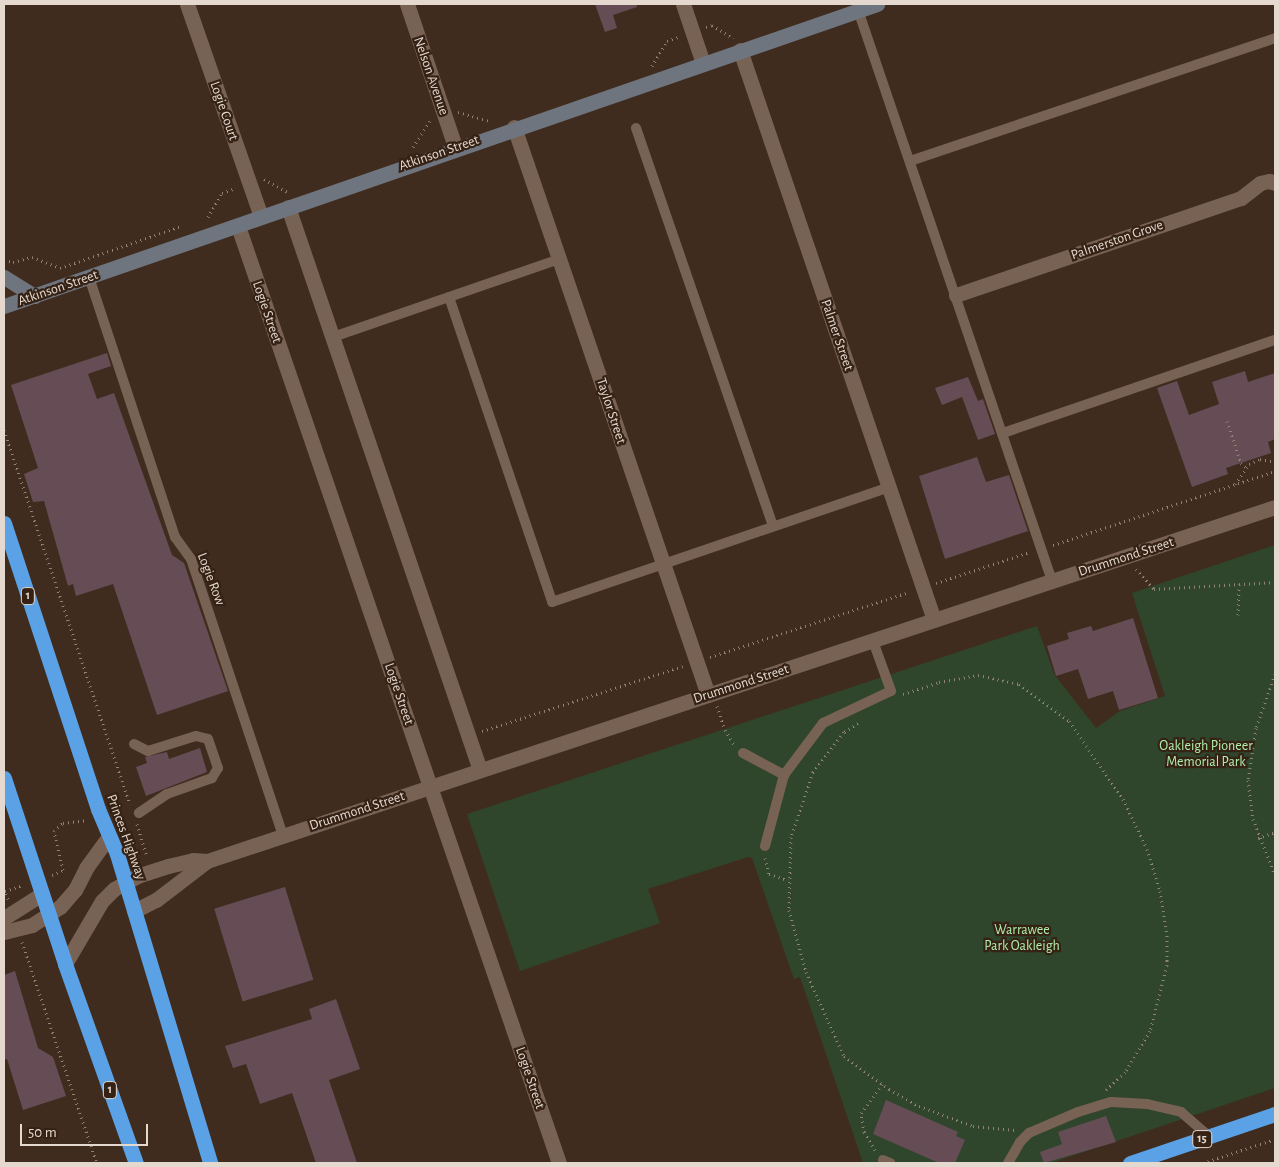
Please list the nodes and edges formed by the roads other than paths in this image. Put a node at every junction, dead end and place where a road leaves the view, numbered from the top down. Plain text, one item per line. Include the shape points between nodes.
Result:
1 (188, 4) edge
2 (406, 4) edge
3 (683, 4) edge
4 (877, 4) edge
5 (858, 10) junction
6 (1275, 38) edge
7 (740, 50) junction
8 (703, 63) junction
9 (514, 127) junction
10 (636, 128) dead end
11 (455, 147) junction
12 (910, 161) junction
13 (1275, 183) edge
14 (288, 207) junction
15 (261, 217) junction
16 (238, 226) junction
17 (560, 259) junction
18 (4, 277) edge
19 (89, 278) junction
20 (35, 296) junction
21 (956, 296) junction
22 (449, 297) junction
23 (4, 306) edge
24 (333, 337) junction
25 (1275, 340) edge
26 (1003, 433) junction
27 (889, 486) junction
28 (1275, 507) edge
29 (4, 523) edge
30 (773, 526) junction
31 (662, 564) junction
32 (1052, 581) junction
33 (934, 620) junction
34 (873, 641) junction
35 (710, 695) junction
36 (134, 744) dead end
37 (743, 753) road end
38 (480, 770) junction
39 (784, 775) junction
40 (4, 778) edge
41 (431, 786) junction
42 (136, 814) road end
43 (109, 836) junction
44 (283, 836) junction
45 (765, 846) road end
46 (207, 861) junction
47 (125, 881) junction
48 (40, 887) junction
49 (134, 911) junction
50 (8, 916) edge
51 (50, 916) junction
52 (11, 930) edge
53 (65, 964) junction
54 (1275, 1114) edge
55 (1209, 1136) junction
56 (136, 1163) edge
57 (210, 1163) edge
58 (559, 1163) edge
59 (1008, 1163) edge
60 (1130, 1163) edge

1 - 15 street, Logie Court
2 - 11 street, Nelson Avenue
3 - 8 street
4 - 5 street, Atkinson Street
5 - 7 street, Atkinson Street
5 - 12 lane
6 - 12 lane
7 - 8 street, Atkinson Street
7 - 27 street, Palmer Street
8 - 9 street, Atkinson Street
9 - 11 street, Atkinson Street
9 - 17 street, Taylor Street
10 - 30 lane
11 - 14 street, Atkinson Street
12 - 21 lane
13 - 21 street, Palmerston Grove via 1269,180 1260,183 1241,198
14 - 15 street, Atkinson Street
14 - 24 street
15 - 16 street, Atkinson Street
16 - 19 street, Atkinson Street
16 - 41 street, Logie Street
17 - 22 lane
17 - 31 street, Taylor Street
18 - 20 street
19 - 20 street, Atkinson Street
19 - 44 lane, Logie Row via 175,538 191,559
20 - 23 street, Atkinson Street
21 - 26 lane
22 - 24 lane
22 - 31 lane via 552,602
24 - 38 street
25 - 26 lane
26 - 32 lane
27 - 30 lane
27 - 33 street, Palmer Street
28 - 32 street, Drummond Street
29 - 43 highway, Princes Highway / 1
30 - 31 lane
31 - 35 street, Taylor Street
32 - 33 street, Drummond Street
33 - 34 street, Drummond Street
34 - 35 street, Drummond Street
34 - 39 lane via 891,691 823,722
35 - 38 street, Drummond Street
36 - 42 lane via 148,751 196,736 208,739 218,768 212,778 167,794
37 - 39 lane
38 - 41 street, Drummond Street
39 - 45 lane
40 - 48 highway, 1
41 - 44 street, Drummond Street
41 - 58 street, Logie Street
43 - 47 highway, Princes Highway / 1
43 - 51 street via 75,890
44 - 46 street, Drummond Street
46 - 47 street, Drummond Street via 193,860
46 - 49 street, Drummond Street via 156,900
47 - 49 highway, Princes Highway / 1
47 - 53 street, Drummond Street via 102,901
48 - 50 street
48 - 51 highway, 1
49 - 57 highway, Princes Highway / 1
51 - 52 street
51 - 53 highway, 1
53 - 56 highway, 1
54 - 55 highway, 15
55 - 59 lane via 1181,1112 1129,1102 1111,1102 1029,1133
55 - 60 highway, 15

